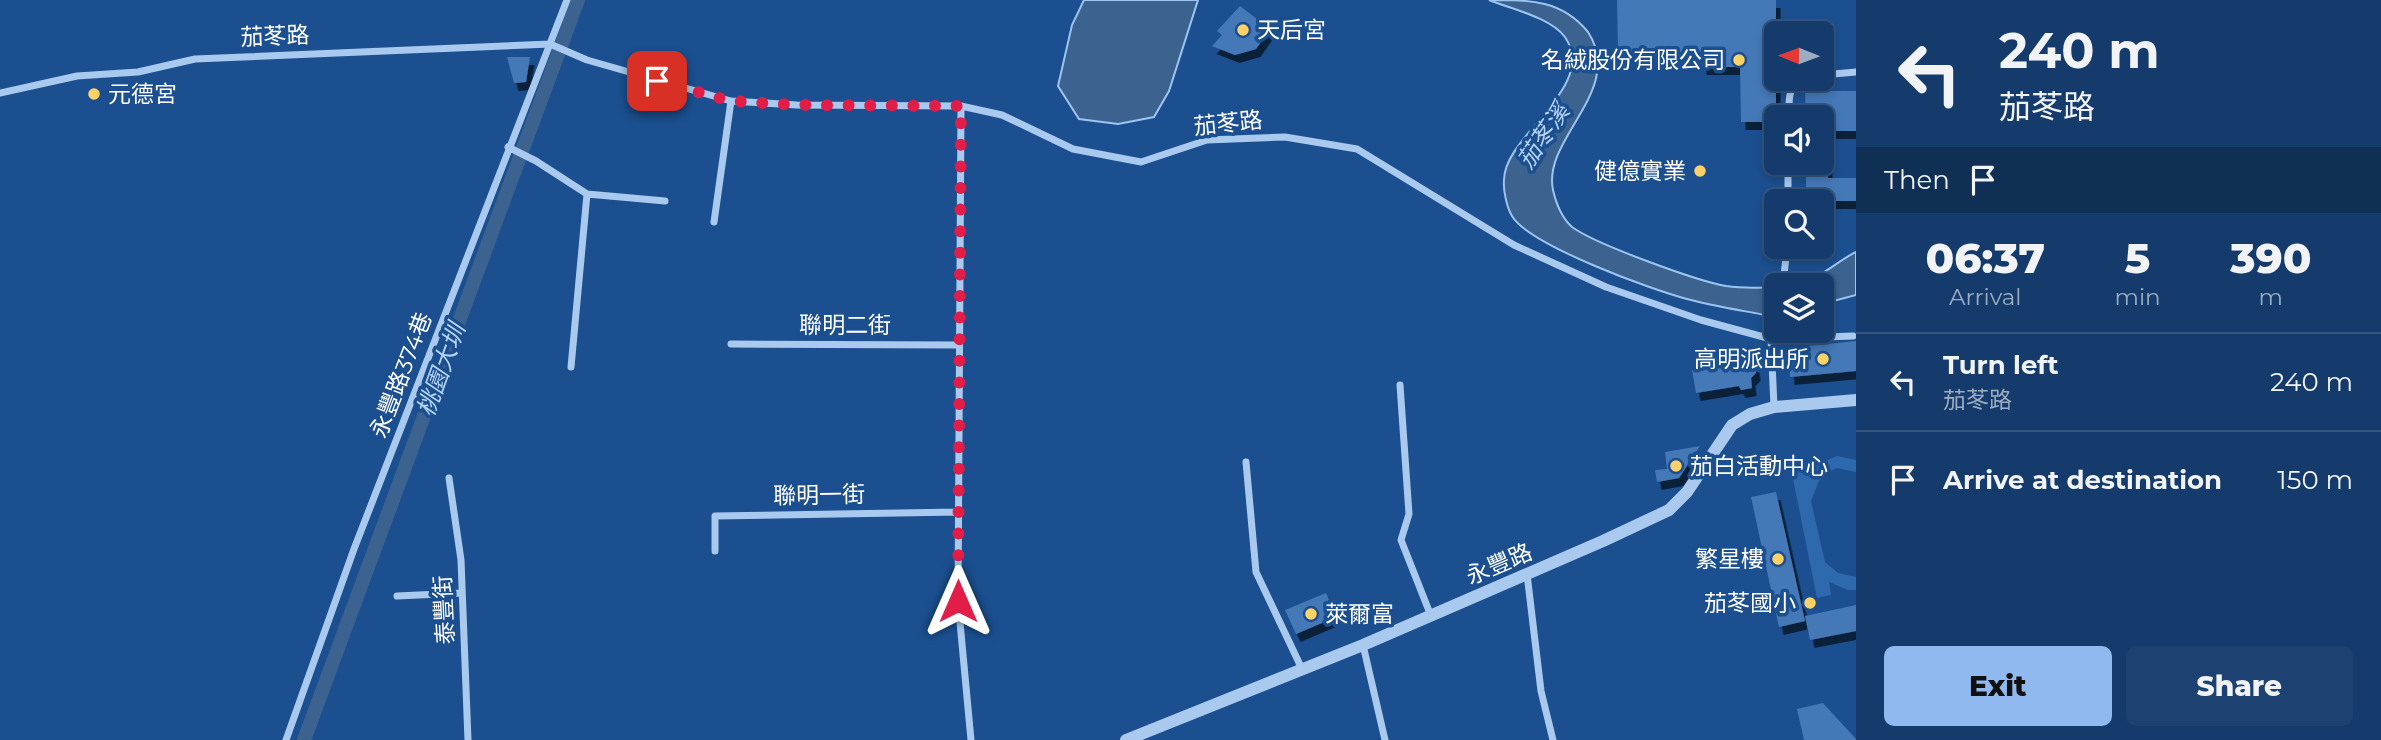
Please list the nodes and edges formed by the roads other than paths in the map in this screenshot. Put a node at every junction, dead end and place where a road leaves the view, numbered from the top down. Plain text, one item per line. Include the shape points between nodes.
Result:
1 (567, 0) edge
2 (552, 45) junction
3 (1856, 72) edge
4 (1834, 74) edge
5 (0, 93) edge
6 (731, 101) junction
7 (961, 106) junction
8 (512, 149) junction
9 (587, 194) junction
10 (665, 201) dead end
11 (714, 222) dead end
12 (1853, 336) dead end
13 (1764, 337) edge
14 (1834, 337) edge
15 (1771, 343) edge
16 (731, 344) dead end
17 (959, 345) junction
18 (571, 367) dead end
19 (1400, 385) dead end
20 (1856, 400) edge
21 (1774, 407) junction
22 (1246, 462) dead end
23 (449, 478) dead end
24 (959, 512) junction
25 (715, 551) dead end
26 (1527, 574) junction
27 (462, 593) junction
28 (397, 596) dead end
29 (1431, 616) junction
30 (1363, 645) junction
31 (1302, 669) junction
32 (286, 740) edge
33 (468, 740) edge
34 (971, 740) edge
35 (1126, 740) edge
36 (1385, 740) edge
37 (1553, 740) edge

1 - 2 street, 永豐路374巷
2 - 5 street, 茄苳路 via 195,59 138,72 77,76
2 - 6 street, 茄苳路
2 - 8 street, 永豐路374巷
3 - 4 street
6 - 7 street, 茄苳路
6 - 11 street
7 - 13 street, 茄苳路 via 1009,118 1073,149 1141,162 1207,139 1285,137 1357,149 1514,245 1606,287
7 - 17 street
8 - 9 street
8 - 32 street, 永豐路374巷 via 341,584
9 - 10 street
9 - 18 street
12 - 14 street, 茄苳路
15 - 21 street
16 - 17 street, 聯明二街
17 - 24 street
19 - 29 street via 1409,514 1401,540
20 - 21 street, 永豐路
21 - 26 street, 永豐路 via 1732,425 1687,492 1669,510
22 - 31 street via 1256,572
23 - 27 street, 泰豐街
24 - 25 street, 聯明一街 via 715,516
24 - 34 street via 958,601
26 - 29 street, 永豐路
26 - 37 street via 1541,691
27 - 28 street
27 - 33 street, 泰豐街
29 - 30 street, 永豐路
30 - 31 street, 永豐路
30 - 36 street
31 - 35 street, 永豐路

